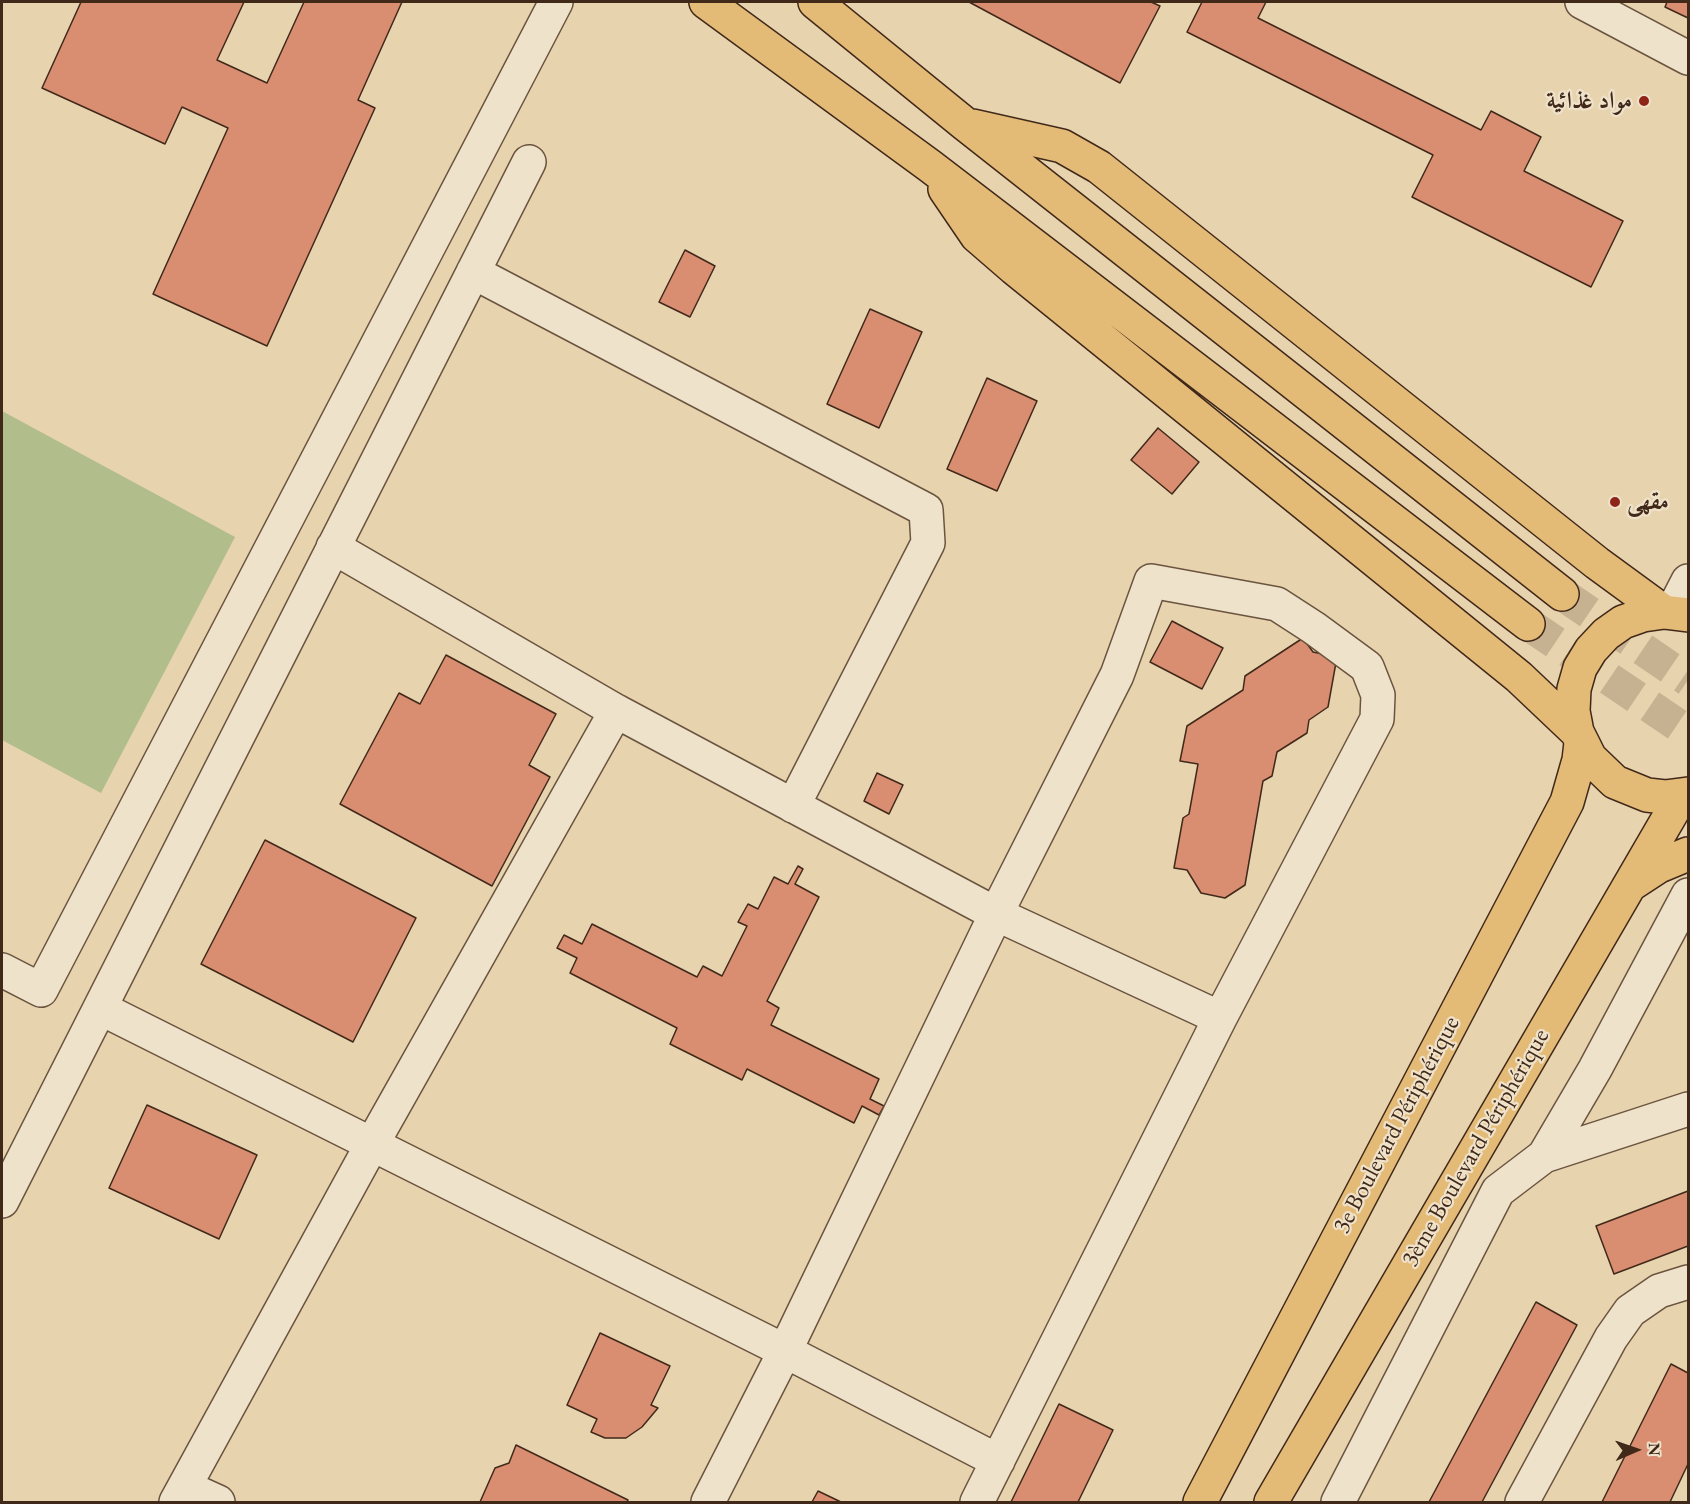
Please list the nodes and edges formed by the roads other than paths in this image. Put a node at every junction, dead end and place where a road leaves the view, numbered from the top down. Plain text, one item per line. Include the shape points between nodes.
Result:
1 (556, 2) edge
2 (706, 2) edge
3 (815, 2) edge
4 (1582, 2) edge
5 (1689, 58) edge
6 (965, 124) junction
7 (529, 162) dead end
8 (930, 166) junction
9 (473, 272) junction
10 (333, 547) junction
11 (1689, 580) edge
12 (1562, 594) tunnel mouth
13 (1675, 613) edge
14 (1528, 624) tunnel mouth
15 (1519, 677) junction
16 (616, 711) junction
17 (1579, 737) junction
18 (1685, 794) edge
19 (1567, 802) junction
20 (794, 806) junction
21 (1689, 854) edge
22 (1626, 888) junction
23 (1689, 895) edge
24 (996, 914) junction
25 (2, 970) edge
26 (99, 1008) junction
27 (1220, 1018) junction
28 (1689, 1109) edge
29 (371, 1146) junction
30 (1544, 1156) junction
31 (2, 1201) edge
32 (1689, 1282) edge
33 (785, 1351) junction
34 (998, 1461) junction
35 (180, 1495) edge
36 (218, 1503) edge
37 (708, 1503) edge
38 (976, 1503) edge
39 (1200, 1503) edge
40 (1271, 1503) edge
41 (1338, 1503) edge
42 (1522, 1503) edge

1 - 25 street via 41,990
2 - 8 highway
3 - 6 highway
4 - 5 street
6 - 12 highway
6 - 13 highway via 1062,146 1099,167 1597,563
7 - 9 street
8 - 14 highway
8 - 15 highway via 977,236
9 - 10 street
9 - 20 street via 926,510 928,543
10 - 16 street
10 - 26 street
11 - 13 street
13 - 17 highway via 1643,615 1623,622 1591,650 1574,689 1573,711
15 - 17 highway
15 - 19 highway via 1537,698 1557,739
16 - 20 street
16 - 29 street
17 - 18 highway via 1590,758 1615,782 1647,795
17 - 19 highway, 3e Boulevard Périphérique via 1579,760
18 - 22 highway, 3ème Boulevard Périphérique
19 - 39 highway, 3e Boulevard Périphérique
20 - 24 street
21 - 22 highway via 1659,866
22 - 40 highway, 3ème Boulevard Périphérique
23 - 30 street
24 - 27 street
24 - 27 street via 1117,675 1151,581 1277,604 1367,667 1378,695 1377,719
24 - 33 street
26 - 29 street
26 - 31 street
27 - 34 street
28 - 30 street
29 - 33 street
29 - 35 street
30 - 41 street via 1498,1191
32 - 42 street via 1659,1291 1630,1311 1611,1338
33 - 34 street
33 - 37 street
34 - 38 street
35 - 36 street

